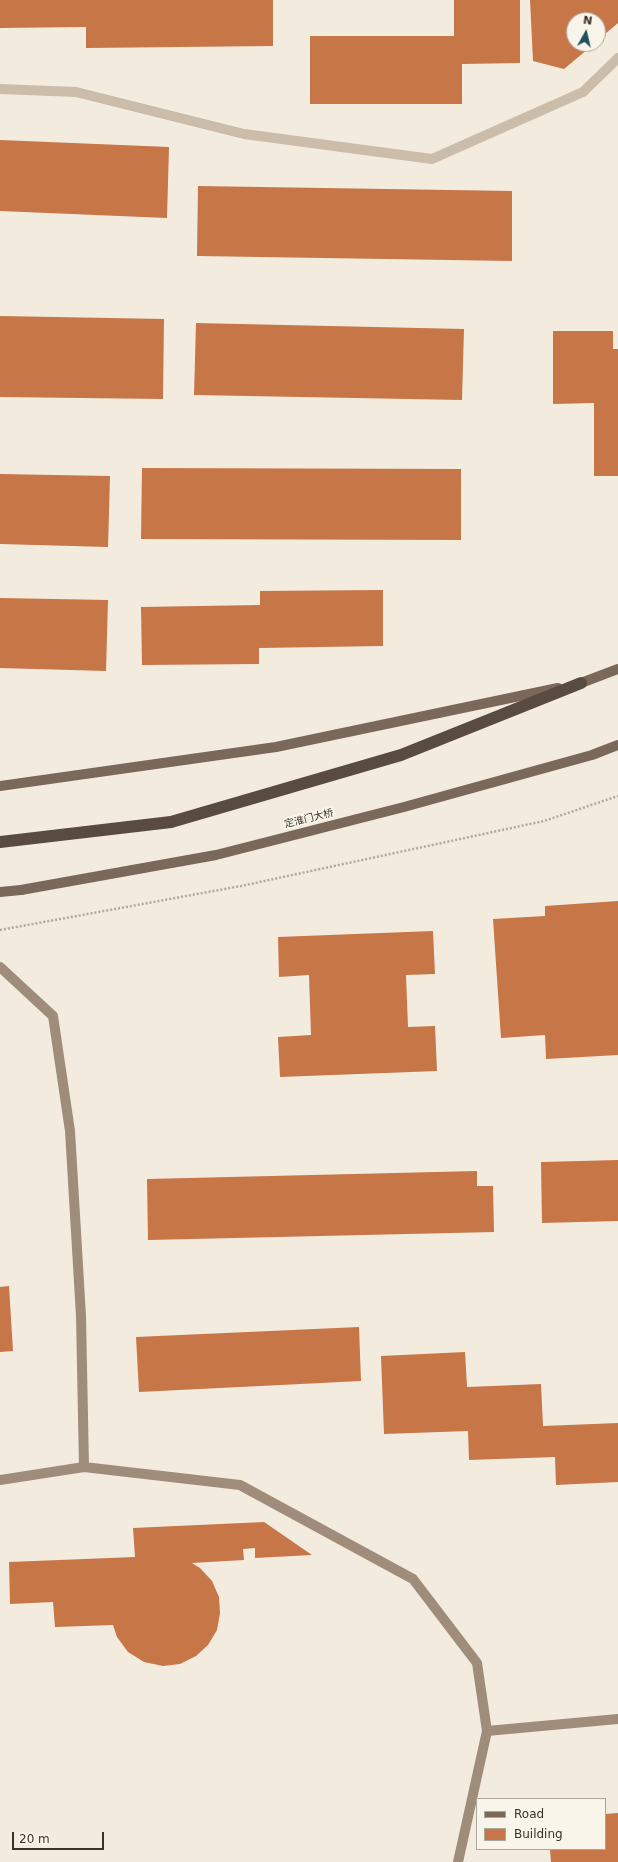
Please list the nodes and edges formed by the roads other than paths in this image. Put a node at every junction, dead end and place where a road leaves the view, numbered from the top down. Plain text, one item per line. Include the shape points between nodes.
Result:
1 (618, 58) edge
2 (0, 89) edge
3 (618, 669) edge
4 (581, 684) junction
5 (618, 745) edge
6 (0, 786) edge
7 (0, 842) edge
8 (0, 892) edge
9 (0, 967) edge
10 (84, 1467) junction
11 (0, 1480) edge
12 (618, 1719) edge
13 (486, 1731) junction
14 (458, 1862) edge

1 - 2 street via 583,92 432,159 244,134 76,92
3 - 4 main road
4 - 6 main road, bridge via 276,747
4 - 7 highway, bridge via 401,756 171,822
5 - 8 main road, 定淮门大桥, bridge via 592,755 404,807 216,855
9 - 10 street via 53,1016 70,1131 82,1316
10 - 11 street
10 - 13 street via 240,1485 414,1579 477,1663
12 - 13 street
13 - 14 street

